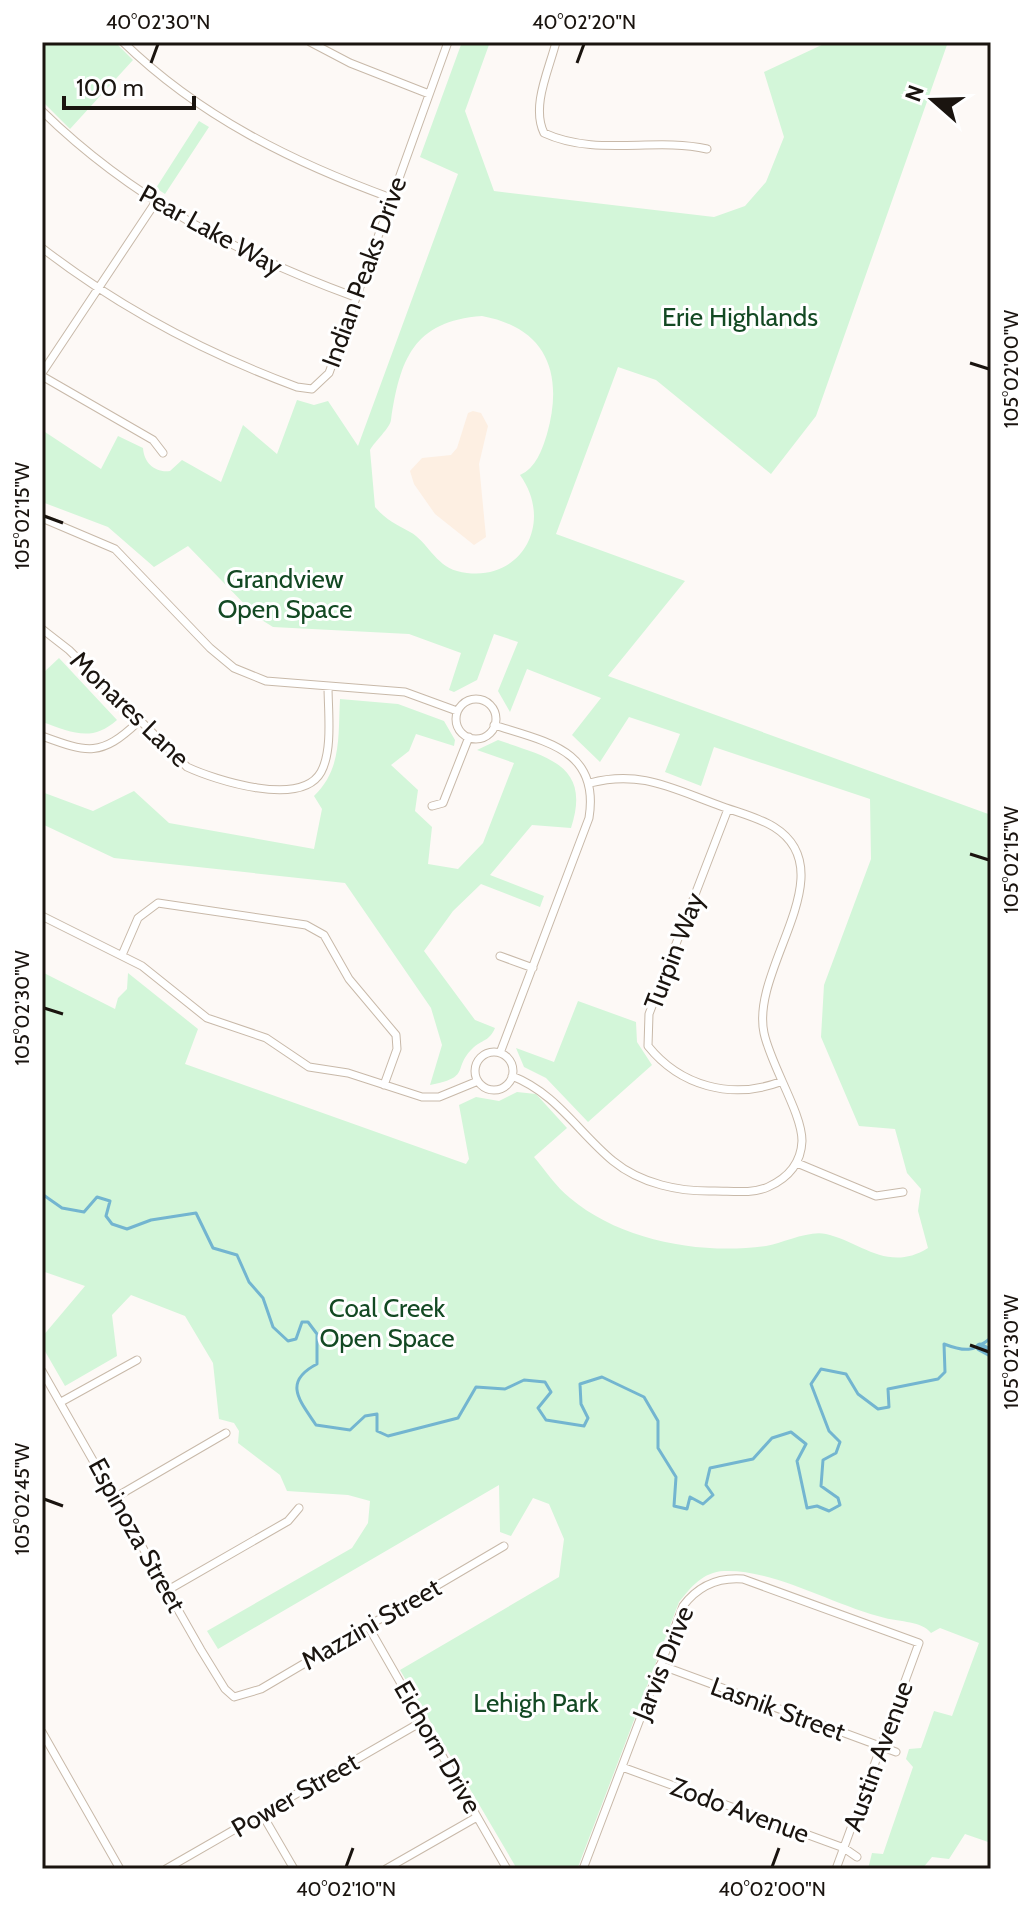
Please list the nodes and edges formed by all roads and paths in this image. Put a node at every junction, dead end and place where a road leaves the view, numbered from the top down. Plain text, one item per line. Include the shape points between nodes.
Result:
1 (123, 42) edge
2 (310, 42) edge
3 (448, 42) edge
4 (556, 42) edge
5 (429, 94) junction
6 (42, 111) edge
7 (707, 149) dead end
8 (391, 198) junction
9 (155, 203) junction
10 (42, 248) edge
11 (97, 287) junction
12 (355, 297) junction
13 (42, 375) edge
14 (163, 453) dead end
15 (42, 518) edge
16 (42, 629) edge
17 (328, 686) junction
18 (457, 711) junction
19 (138, 722) junction
20 (494, 725) junction
21 (42, 736) edge
22 (469, 737) junction
23 (590, 783) junction
24 (432, 806) dead end
25 (728, 809) junction
26 (42, 916) edge
27 (122, 955) junction
28 (500, 956) dead end
29 (534, 966) junction
30 (500, 1053) junction
31 (512, 1076) junction
32 (478, 1081) junction
33 (780, 1082) junction
34 (384, 1085) junction
35 (797, 1163) junction
36 (903, 1192) dead end
37 (137, 1360) dead end
38 (42, 1371) edge
39 (61, 1402) junction
40 (226, 1433) dead end
41 (116, 1497) junction
42 (299, 1508) dead end
43 (504, 1546) dead end
44 (168, 1590) junction
45 (368, 1626) junction
46 (919, 1643) joint
47 (660, 1665) junction
48 (234, 1697) joint
49 (423, 1721) junction
50 (42, 1732) edge
51 (882, 1747) junction
52 (896, 1752) dead end
53 (622, 1767) junction
54 (262, 1814) junction
55 (477, 1817) junction
56 (844, 1848) junction
57 (857, 1857) dead end
58 (586, 1868) edge
59 (120, 1869) edge
60 (166, 1869) edge
61 (294, 1869) edge
62 (386, 1869) edge
63 (507, 1869) edge
64 (836, 1869) edge

1 - 8 street via 192,100 238,129 281,153
2 - 5 street
3 - 5 street, Indian Peaks Drive
4 - 7 street via 539,107 544,133 604,146
5 - 8 street, Indian Peaks Drive
6 - 9 street, Pear Lake Way via 87,153
8 - 12 street, Indian Peaks Drive
9 - 11 street
9 - 12 street, Pear Lake Way via 259,260
10 - 11 street, Indian Peaks Drive
11 - 12 street, Indian Peaks Drive via 206,350 312,389 329,373
11 - 13 street
13 - 14 street via 153,440
15 - 17 street via 115,549 234,668 266,681
16 - 19 street, Monares Lane
17 - 18 street via 405,692
17 - 19 street, Monares Lane via 326,756 316,778 297,789 205,775 174,758
18 - 20 street via 471,699 484,701 494,711
18 - 22 street via 458,727
19 - 21 street via 118,740 93,751
20 - 22 street via 481,738
20 - 23 street via 566,752 583,766
22 - 24 street via 443,803
23 - 25 street via 639,777
23 - 29 street via 589,818
25 - 33 street via 778,830 800,861 802,888 761,1012
25 - 33 street, Turpin Way via 649,1014 648,1046 680,1076 707,1087 756,1088
26 - 27 street
27 - 34 street via 207,1018 266,1038 309,1067
27 - 34 street via 138,918 158,903 316,929 355,988 396,1035 397,1049
28 - 29 street
29 - 30 street
30 - 31 street via 512,1064
30 - 32 street via 481,1057 475,1068
31 - 32 street via 494,1090
31 - 35 street via 541,1088 625,1170 672,1189 764,1189 787,1176
32 - 34 street via 439,1097
33 - 35 street via 799,1122
35 - 36 street via 876,1196
37 - 39 street
38 - 39 street, Espinoza Street
39 - 41 street, Espinoza Street
40 - 41 street
41 - 44 street, Espinoza Street
42 - 44 street via 288,1521
43 - 45 street, Mazzini Street
44 - 48 street, Espinoza Street
45 - 48 street, Mazzini Street via 261,1689
45 - 49 street, Eichorn Drive
46 - 47 street, Jarvis Drive via 729,1578 692,1594
46 - 51 street, Austin Avenue
47 - 51 street, Lasnik Street
47 - 53 street, Jarvis Drive
49 - 54 street, Power Street
49 - 55 street, Eichorn Drive
50 - 59 street
51 - 52 street, Lasnik Street
51 - 56 street, Austin Avenue
53 - 56 street, Zodo Avenue
53 - 58 street, Jarvis Drive
54 - 60 street, Power Street
54 - 61 street
55 - 62 street
55 - 63 street, Eichorn Drive
56 - 57 street, Zodo Avenue
56 - 64 street, Austin Avenue

